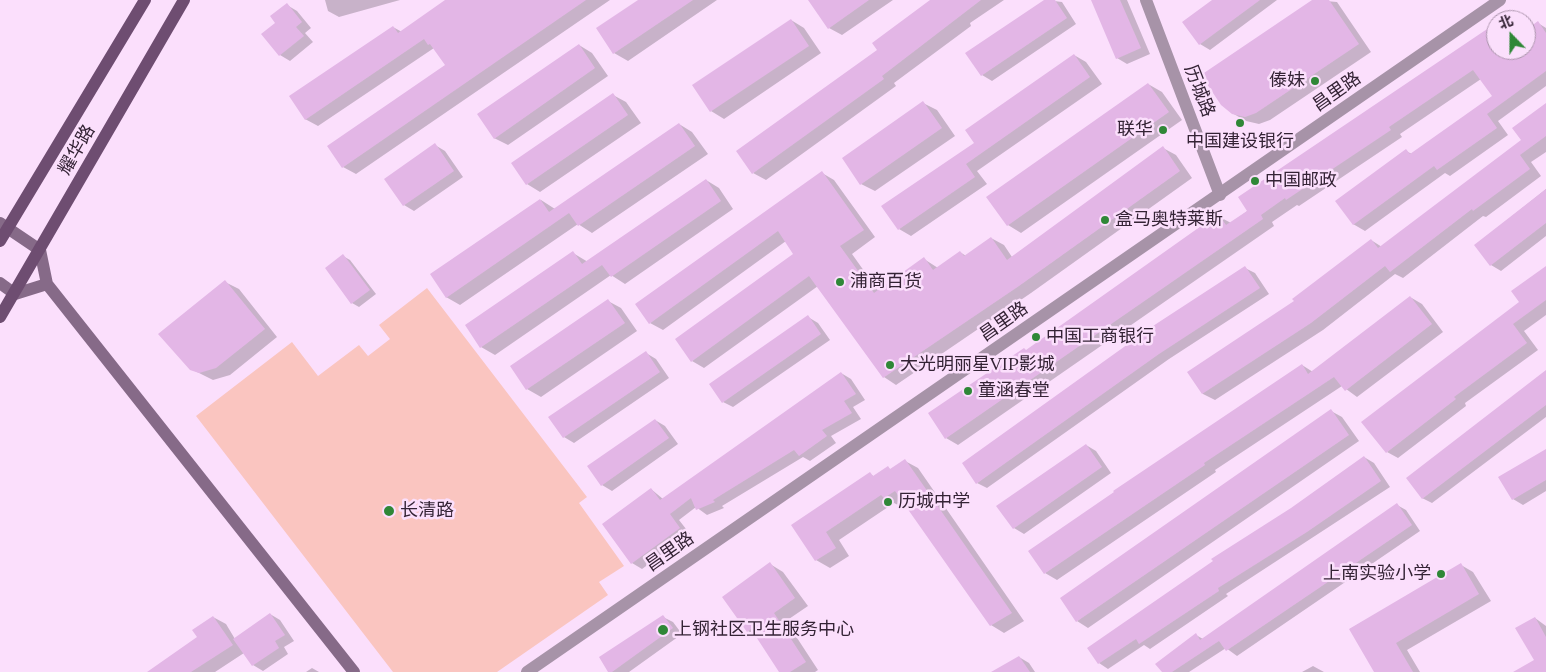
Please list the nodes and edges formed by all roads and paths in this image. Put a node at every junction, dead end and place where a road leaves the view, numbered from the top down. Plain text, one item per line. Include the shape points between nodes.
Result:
1 (145, 0) edge
2 (184, 0) edge
3 (1146, 0) edge
4 (1500, 0) edge
5 (1220, 195) junction
6 (4, 226) edge
7 (0, 241) edge
8 (40, 250) junction
9 (0, 283) edge
10 (47, 284) junction
11 (14, 294) junction
12 (0, 318) edge
13 (354, 672) edge
14 (527, 672) edge

1 - 6 main road, 耀华路
2 - 8 main road, 耀华路
3 - 5 street, 历城路
4 - 5 street, 昌里路
5 - 14 street, 昌里路
6 - 7 main road, 耀华路
6 - 8 main road
8 - 10 main road
8 - 11 main road, 耀华路
9 - 11 main road
10 - 11 main road
10 - 13 main road
11 - 12 main road, 耀华路

